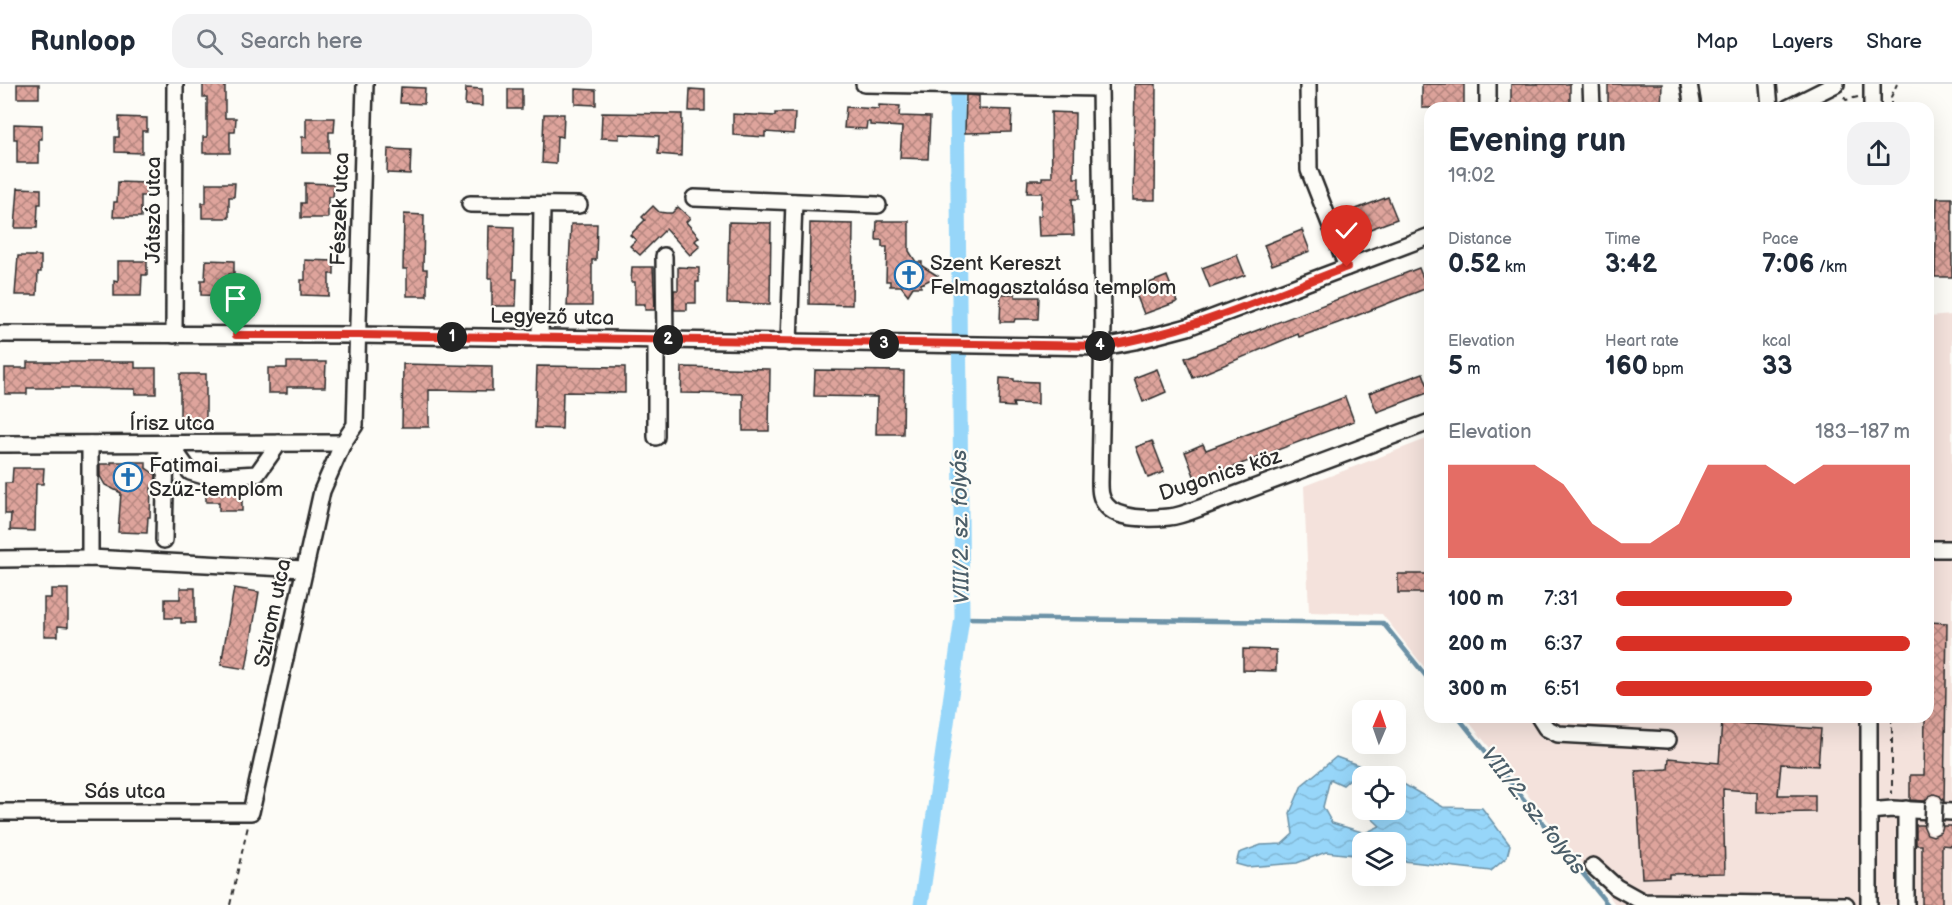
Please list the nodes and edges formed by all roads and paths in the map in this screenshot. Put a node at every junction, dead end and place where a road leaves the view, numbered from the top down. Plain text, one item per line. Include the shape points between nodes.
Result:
1 (175, 84) edge
2 (365, 84) edge
3 (864, 84) edge
4 (1308, 84) edge
5 (1488, 84) edge
6 (1591, 84) edge
7 (1689, 84) edge
8 (1768, 84) edge
9 (1836, 84) edge
10 (1872, 84) edge
11 (1898, 84) edge
12 (958, 85) edge
13 (1100, 86) edge
14 (1488, 102) edge
15 (1592, 102) edge
16 (1692, 102) edge
17 (1770, 102) edge
18 (1800, 102) edge
19 (1872, 102) edge
20 (1891, 102) edge
21 (694, 198) dead end
22 (794, 202) junction
23 (470, 204) dead end
24 (542, 205) junction
25 (579, 205) dead end
26 (878, 205) dead end
27 (1424, 238) edge
28 (664, 256) dead end
29 (1347, 267) junction
30 (0, 334) edge
31 (174, 335) junction
32 (358, 335) junction
33 (540, 338) junction
34 (661, 340) junction
35 (789, 342) junction
36 (1103, 346) junction
37 (1424, 424) edge
38 (656, 437) dead end
39 (343, 443) junction
40 (0, 444) edge
41 (90, 444) junction
42 (168, 444) junction
43 (279, 444) junction
44 (164, 540) dead end
45 (1934, 549) edge
46 (1952, 549) edge
47 (90, 558) junction
48 (0, 559) edge
49 (304, 569) junction
50 (1543, 723) edge
51 (1869, 723) edge
52 (1668, 740) dead end
53 (1934, 804) dead end
54 (1906, 809) junction
55 (1869, 811) junction
56 (0, 812) edge
57 (251, 812) junction
58 (1952, 812) edge
59 (1933, 826) dead end
60 (1593, 866) dead end
61 (230, 905) edge
62 (1846, 905) edge
63 (1869, 905) edge
64 (1906, 905) edge

1 - 31 street, Játszó utca
2 - 32 street, Fészek utca
3 - 12 street
4 - 29 street via 1309,170
5 - 14 street
6 - 15 street
7 - 16 street
8 - 17 street
9 - 18 street
10 - 19 street
11 - 20 path
12 - 13 street
13 - 36 street, Dugonics köz
21 - 22 street
22 - 26 street
22 - 35 street
23 - 24 street
24 - 25 street
24 - 33 street
27 - 29 street, Legyező utca
28 - 34 street
29 - 36 street, Legyező utca via 1188,327
30 - 31 street, Legyező utca
31 - 32 street, Legyező utca
32 - 33 street, Legyező utca
32 - 39 street, Szirom utca via 355,425
33 - 34 street, Legyező utca
34 - 35 street, Legyező utca
34 - 38 street
35 - 36 street, Legyező utca
36 - 37 street, Dugonics köz via 1101,495 1111,510 1120,514 1171,517
39 - 43 street, Írisz utca
39 - 49 street, Szirom utca via 322,491
40 - 41 street, Írisz utca
41 - 42 street, Írisz utca
41 - 47 street
42 - 43 street, Írisz utca
42 - 43 street via 190,472 207,477 257,474
42 - 44 street
45 - 46 street
47 - 48 street
47 - 49 street
49 - 57 street, Szirom utca
50 - 52 street via 1558,734
51 - 55 street
53 - 59 street, bridge
54 - 55 street
54 - 58 street
54 - 64 street
55 - 63 street
56 - 57 street, Sás utca
57 - 61 path
60 - 62 street via 1617,887 1643,902

